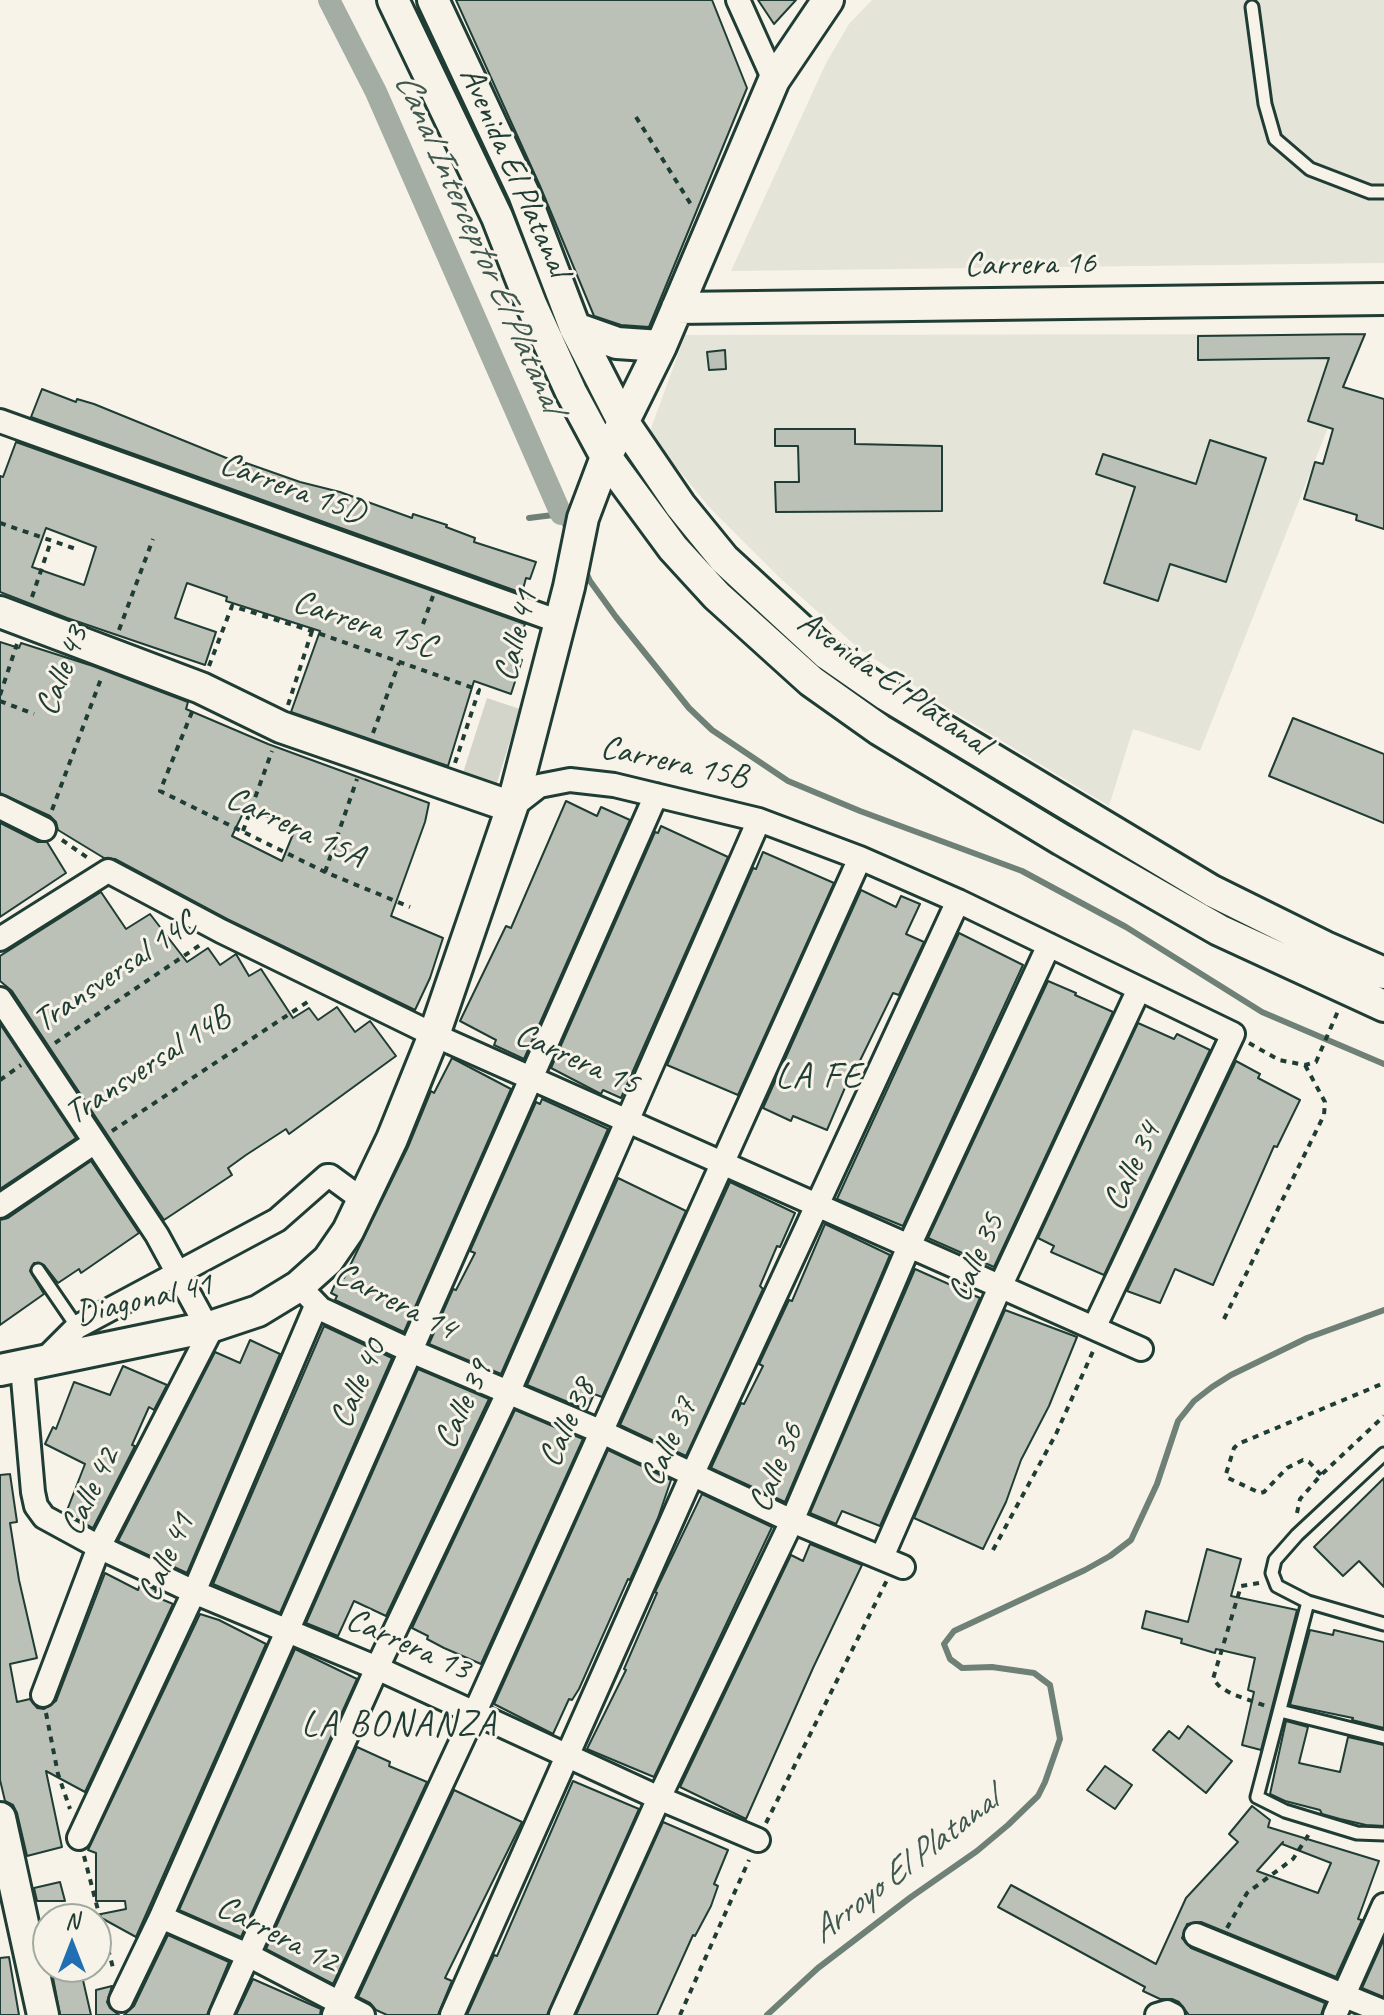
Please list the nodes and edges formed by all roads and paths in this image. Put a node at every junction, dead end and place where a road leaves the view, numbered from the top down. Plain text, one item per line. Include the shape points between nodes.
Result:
1 (393, 0) edge
2 (433, 0) edge
3 (738, 0) edge
4 (828, 0) edge
5 (1252, 7) dead end
6 (774, 80) junction
7 (636, 117) dead end
8 (1384, 192) edge
9 (709, 233) junction
10 (1384, 299) edge
11 (677, 308) junction
12 (575, 328) junction
13 (661, 346) junction
14 (622, 420) junction
15 (0, 421) edge
16 (606, 457) junction
17 (0, 523) edge
18 (153, 539) dead end
19 (51, 541) junction
20 (76, 549) dead end
21 (440, 579) junction
22 (232, 606) dead end
23 (12, 617) edge
24 (560, 622) junction
25 (423, 624) dead end
26 (111, 652) junction
27 (0, 695) edge
28 (0, 701) edge
29 (34, 714) dead end
30 (448, 787) junction
31 (160, 791) dead end
32 (656, 795) junction
33 (0, 807) edge
34 (512, 807) junction
35 (759, 820) junction
36 (44, 829) junction
37 (860, 858) junction
38 (108, 871) junction
39 (958, 901) junction
40 (410, 907) dead end
41 (221, 931) junction
42 (0, 939) edge
43 (1049, 945) junction
44 (1384, 973) edge
45 (334, 985) junction
46 (1139, 989) junction
47 (0, 999) edge
48 (1342, 1001) dead end
49 (1384, 1006) edge
50 (1233, 1034) junction
51 (434, 1035) junction
52 (36, 1056) junction
53 (1305, 1065) junction
54 (531, 1076) junction
55 (628, 1120) junction
56 (95, 1142) junction
57 (722, 1163) junction
58 (364, 1201) junction
59 (0, 1206) edge
60 (815, 1206) junction
61 (909, 1246) junction
62 (38, 1270) dead end
63 (179, 1273) junction
64 (1000, 1287) junction
65 (308, 1296) junction
66 (1224, 1319) dead end
67 (210, 1326) junction
68 (77, 1327) junction
69 (1098, 1330) junction
70 (1141, 1349) dead end
71 (411, 1351) junction
72 (16, 1371) edge
73 (1384, 1383) edge
74 (508, 1393) junction
75 (1384, 1416) edge
76 (602, 1432) junction
77 (1384, 1454) edge
78 (692, 1475) junction
79 (1321, 1475) junction
80 (792, 1521) junction
81 (1297, 1535) junction
82 (99, 1547) junction
83 (993, 1550) dead end
84 (893, 1563) junction
85 (1273, 1579) junction
86 (194, 1592) junction
87 (1308, 1602) junction
88 (1384, 1624) edge
89 (288, 1629) junction
90 (377, 1668) junction
91 (43, 1695) joint
92 (1280, 1711) junction
93 (475, 1712) junction
94 (1384, 1737) edge
95 (567, 1756) junction
96 (659, 1798) junction
97 (0, 1818) edge
98 (1317, 1820) junction
99 (1384, 1834) edge
100 (79, 1838) junction
101 (758, 1840) junction
102 (161, 1917) junction
103 (1382, 1918) edge
104 (1196, 1935) dead end
105 (1219, 1944) junction
106 (250, 1956) junction
107 (121, 2000) joint
108 (1340, 2005) edge
109 (337, 2010) edge
110 (1384, 2012) edge
111 (43, 2015) edge
112 (221, 2015) edge
113 (363, 2015) edge
114 (452, 2015) edge
115 (561, 2015) edge
116 (680, 2015) edge
117 (1157, 2015) edge
118 (1173, 2015) edge

1 - 16 main road, Avenida El Platanal via 497,217 571,392
2 - 12 main road, Avenida El Platanal via 524,194
3 - 6 street
4 - 6 main road, Calle 41
5 - 8 lane via 1275,139 1310,169 1370,192
6 - 9 main road, Calle 41
7 - 9 path
9 - 11 main road, Calle 41
10 - 11 main road, Carrera 16
11 - 13 main road, Calle 41
12 - 13 main road via 617,343
12 - 14 main road, Avenida El Platanal
13 - 14 main road, Calle 41
14 - 16 main road, Calle 41
14 - 44 main road, Avenida El Platanal via 724,559 827,654 1212,891
15 - 21 street, Carrera 15D
16 - 24 main road, Calle 41 via 583,518
16 - 49 main road, Avenida El Platanal via 673,548 717,596 811,681 869,722 1219,930
17 - 19 path
18 - 26 path, Calle 43
19 - 20 path
19 - 23 path
21 - 24 street, Carrera 15D
21 - 25 path
22 - 30 path, Carrera 15C via 479,690
23 - 26 main road
23 - 27 path
24 - 34 main road, Calle 41
26 - 30 main road via 281,727
26 - 36 path, Calle 43
28 - 29 path
30 - 34 main road
31 - 40 path, Carrera 15A via 325,872
32 - 34 street, Carrera 15B via 570,780 539,786
32 - 35 street, Carrera 15B
32 - 54 street, Calle 40
33 - 36 street
34 - 51 main road, Calle 41
35 - 37 street, Carrera 15B
35 - 55 street, Calle 39
36 - 38 path
37 - 39 street, Carrera 15B
37 - 57 street, Calle 38
38 - 41 street, Carrera 15
38 - 42 street
39 - 43 street, Carrera 15B
39 - 60 street, Calle 37
41 - 45 street, Carrera 15
41 - 52 path, Transversal 14C
43 - 46 street, Carrera 15B
43 - 61 street, Calle 36
45 - 51 street, Carrera 15
45 - 56 path, Transversal 14B
46 - 50 street, Carrera 15B
46 - 64 street, Calle 35
47 - 52 street
48 - 53 path via 1316,1062
50 - 53 path via 1279,1060
50 - 69 street, Calle 34
51 - 54 street, Carrera 15
51 - 58 main road, Calle 41
52 - 56 street
53 - 66 path via 1325,1102 1324,1115
54 - 55 street, Carrera 15
54 - 71 street, Calle 40
55 - 57 street, Carrera 15
55 - 74 street, Calle 39
56 - 59 street, Transversal 14B
56 - 63 street
57 - 60 street, Carrera 15
57 - 76 street, Calle 38
58 - 63 street via 327,1176 277,1220
58 - 65 main road, Calle 41
60 - 61 street, Carrera 15
60 - 78 street, Calle 37
61 - 64 street, Carrera 15
61 - 80 street, Calle 36
62 - 68 lane
63 - 67 street
63 - 68 street
64 - 69 street, Carrera 15
64 - 84 street, Calle 35
65 - 67 main road, Diagonal 41
65 - 71 street, Carrera 14
65 - 86 street, Calle 41
67 - 72 main road, Diagonal 41
67 - 82 street, Calle 42
68 - 72 street
69 - 70 street, Carrera 15
69 - 83 path via 1056,1434
71 - 74 street, Carrera 14
71 - 89 street, Calle 40
72 - 82 street, Carrera 13 via 36,1506 44,1517
73 - 79 path via 1238,1444 1226,1474 1260,1493 1303,1460
74 - 76 street, Carrera 14
74 - 90 street, Calle 39
75 - 79 path
76 - 78 street, Carrera 14
76 - 93 street, Calle 38
77 - 81 lane
78 - 80 street, Carrera 14
78 - 95 street, Calle 37
79 - 81 path via 1300,1499
80 - 84 street, Carrera 14
80 - 96 street, Calle 36
81 - 85 lane via 1275,1560
82 - 86 street, Carrera 13
82 - 91 street, Calle 42
84 - 101 path
85 - 87 lane
85 - 92 path via 1241,1586 1213,1679 1232,1694
86 - 89 street, Carrera 13
86 - 100 street, Calle 41
87 - 88 lane
87 - 92 lane
89 - 90 street, Carrera 13
89 - 102 street, Calle 40
90 - 93 street, Carrera 13
90 - 106 street, Calle 39
91 - 100 path via 58,1774
92 - 94 lane
92 - 98 lane via 1257,1797
93 - 95 street, Carrera 13
93 - 109 street, Calle 38
95 - 96 street, Carrera 13
95 - 114 street, Calle 37
96 - 101 street, Carrera 13
96 - 115 street, Calle 36
97 - 111 main road
98 - 99 lane via 1357,1833
98 - 105 path via 1293,1859 1247,1893
100 - 107 path
101 - 116 path
102 - 106 street, Carrera 12
102 - 107 street, Calle 40
103 - 108 street
104 - 105 street
105 - 108 street
106 - 109 street, Carrera 12
106 - 112 street, Calle 39
108 - 110 street
109 - 113 street, Carrera 12
117 - 118 street

